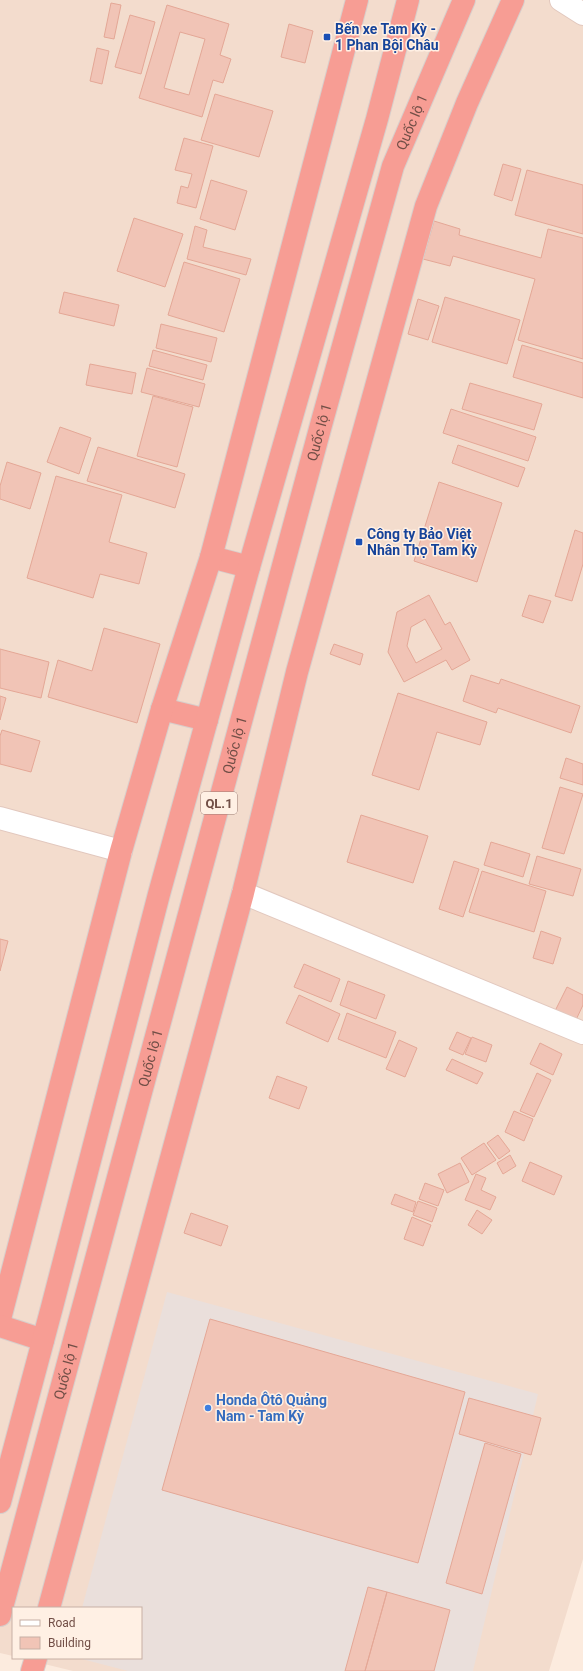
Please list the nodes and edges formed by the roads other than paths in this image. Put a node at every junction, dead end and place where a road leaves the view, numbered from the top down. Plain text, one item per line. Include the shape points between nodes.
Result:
1 (357, 0) edge
2 (408, 0) edge
3 (464, 0) edge
4 (513, 0) edge
5 (561, 0) edge
6 (583, 14) edge
7 (211, 557) junction
8 (250, 567) junction
9 (162, 709) junction
10 (207, 720) junction
11 (0, 818) edge
12 (121, 851) junction
13 (243, 892) junction
14 (583, 1034) edge
15 (0, 1319) edge
16 (0, 1326) edge
17 (43, 1340) junction
18 (0, 1502) edge
19 (49, 1607) edge
20 (0, 1615) edge
21 (36, 1659) edge
22 (32, 1671) edge

1 - 7 highway
2 - 8 highway, QL.1 via 377,119
3 - 20 highway, Quốc lộ 1 / QL.1 via 393,166 312,456
4 - 13 highway via 467,103 426,206 297,672
5 - 6 street
7 - 8 highway
7 - 9 highway
8 - 10 highway, QL.1
9 - 10 highway
9 - 12 highway
10 - 17 highway, QL.1
11 - 12 street
12 - 15 highway
13 - 14 street
13 - 19 highway
16 - 17 highway
17 - 18 highway, QL.1
21 - 22 highway

